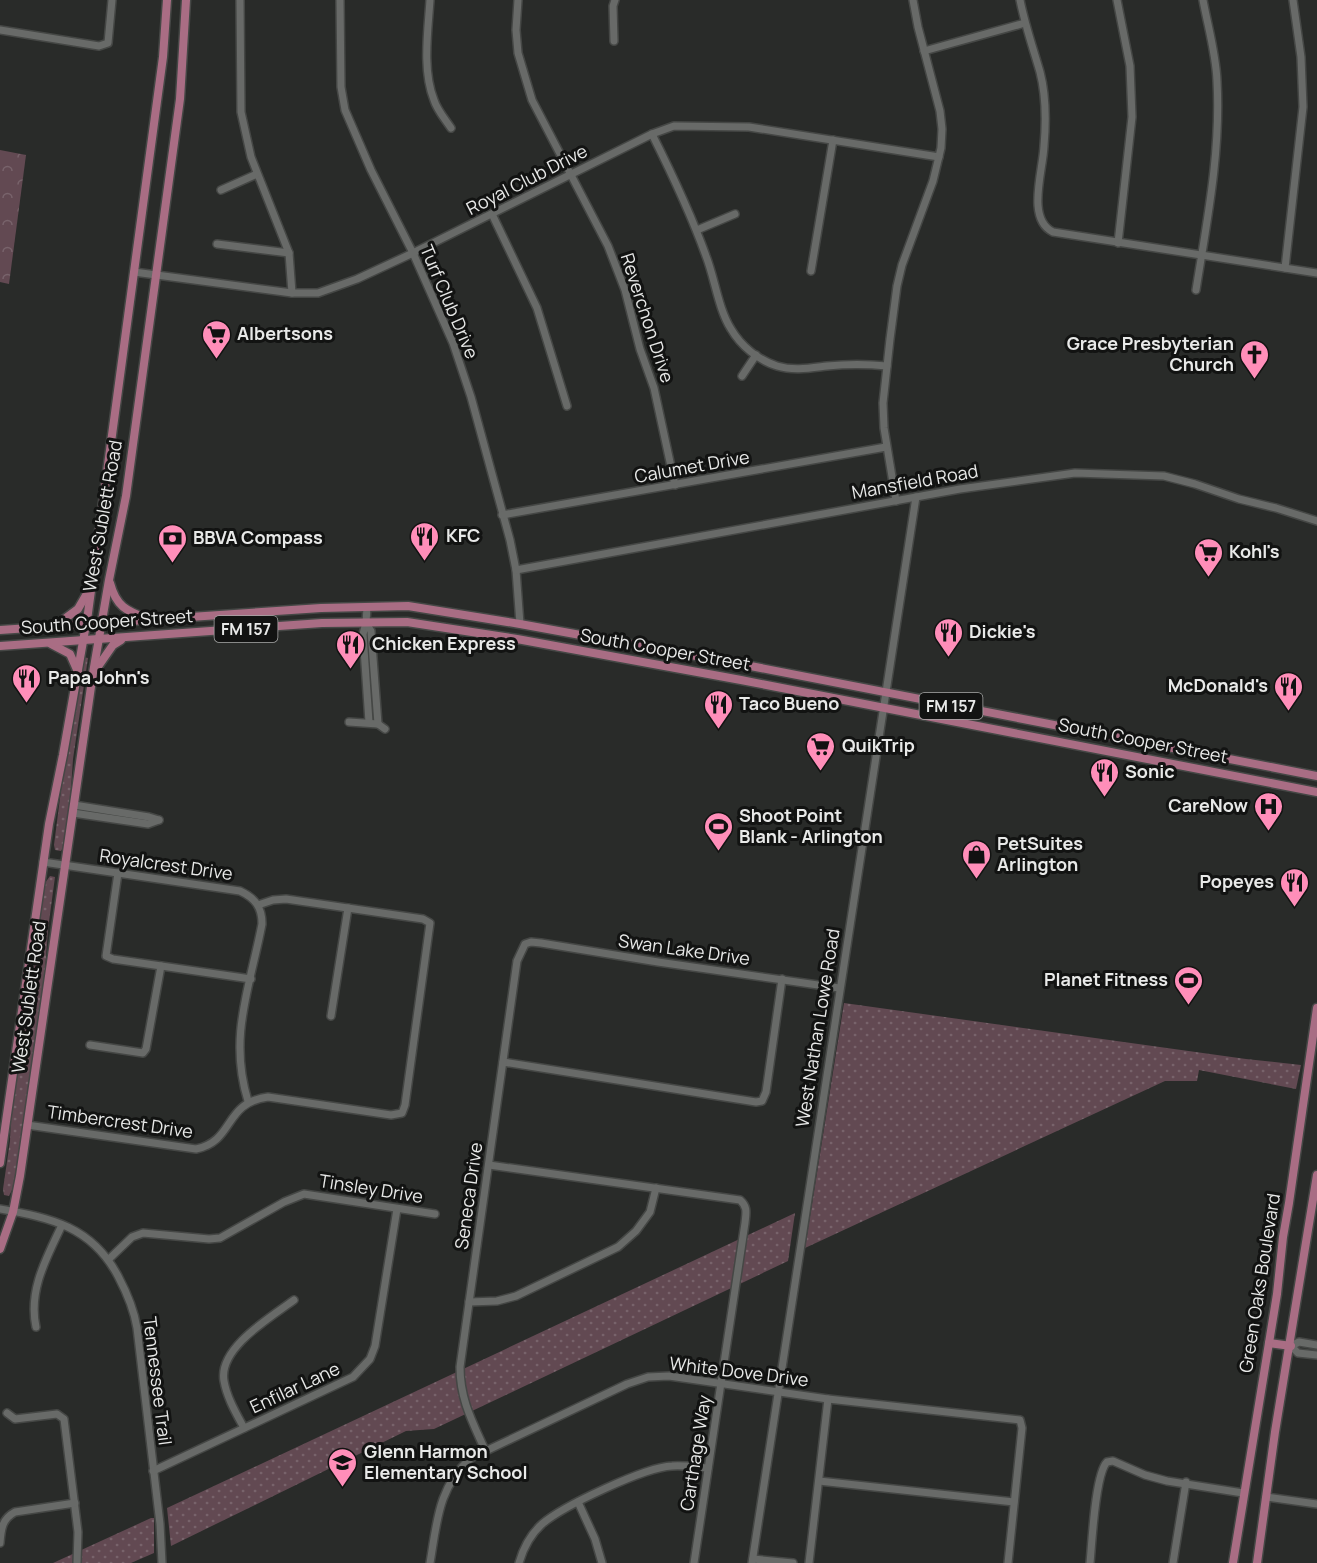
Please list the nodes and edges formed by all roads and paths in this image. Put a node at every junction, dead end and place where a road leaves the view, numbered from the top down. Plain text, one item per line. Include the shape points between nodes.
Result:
1 (112, 0) edge
2 (167, 0) edge
3 (186, 0) edge
4 (240, 0) edge
5 (340, 0) edge
6 (430, 0) edge
7 (518, 0) edge
8 (615, 0) edge
9 (913, 0) edge
10 (1020, 0) edge
11 (1117, 0) edge
12 (1203, 0) edge
13 (1293, 0) edge
14 (1025, 23) junction
15 (0, 30) edge
16 (614, 41) dead end
17 (924, 51) junction
18 (451, 128) dead end
19 (652, 134) junction
20 (833, 140) junction
21 (939, 157) junction
22 (257, 174) junction
23 (572, 174) junction
24 (221, 190) dead end
25 (492, 214) junction
26 (735, 214) dead end
27 (697, 231) junction
28 (1118, 243) junction
29 (218, 244) dead end
30 (289, 253) junction
31 (413, 254) junction
32 (1201, 256) junction
33 (1285, 268) junction
34 (811, 271) dead end
35 (134, 272) junction
36 (1317, 273) edge
37 (156, 276) junction
38 (1196, 290) dead end
39 (292, 293) junction
40 (756, 355) junction
41 (887, 366) junction
42 (742, 376) dead end
43 (567, 406) dead end
44 (886, 447) junction
45 (675, 484) junction
46 (916, 497) junction
47 (896, 501) junction
48 (502, 515) junction
49 (1317, 521) edge
50 (516, 570) junction
51 (109, 580) junction
52 (91, 587) junction
53 (367, 607) junction
54 (151, 620) junction
55 (366, 622) junction
56 (102, 624) junction
57 (520, 624) junction
58 (86, 625) junction
59 (53, 627) junction
60 (0, 630) edge
61 (126, 638) junction
62 (99, 639) junction
63 (83, 640) junction
64 (48, 643) junction
65 (0, 646) edge
66 (688, 655) junction
67 (685, 670) junction
68 (78, 672) junction
69 (93, 673) junction
70 (885, 693) junction
71 (883, 708) junction
72 (349, 722) dead end
73 (369, 722) junction
74 (378, 724) junction
75 (386, 729) dead end
76 (1317, 776) edge
77 (1317, 792) edge
78 (74, 809) junction
79 (112, 815) junction
80 (43, 862) junction
81 (65, 865) junction
82 (118, 873) junction
83 (258, 905) junction
84 (348, 908) junction
85 (525, 944) joint
86 (161, 966) junction
87 (251, 979) junction
88 (782, 979) junction
89 (839, 988) junction
90 (1317, 1008) edge
91 (331, 1016) dead end
92 (90, 1045) dead end
93 (503, 1062) junction
94 (248, 1101) junction
95 (3, 1117) edge
96 (27, 1125) junction
97 (0, 1163) edge
98 (489, 1165) junction
99 (1317, 1175) edge
100 (656, 1188) junction
101 (0, 1209) edge
102 (397, 1209) junction
103 (12, 1212) junction
104 (435, 1214) dead end
105 (62, 1225) junction
106 (0, 1249) edge
107 (109, 1259) junction
108 (294, 1300) dead end
109 (469, 1302) junction
110 (36, 1327) dead end
111 (1269, 1342) junction
112 (1317, 1345) edge
113 (1291, 1346) junction
114 (1317, 1355) edge
115 (721, 1384) junction
116 (777, 1391) junction
117 (828, 1399) junction
118 (7, 1413) dead end
119 (244, 1428) junction
120 (485, 1450) junction
121 (708, 1468) junction
122 (153, 1471) junction
123 (819, 1482) junction
124 (1186, 1482) junction
125 (1244, 1493) junction
126 (1266, 1497) junction
127 (578, 1502) junction
128 (1014, 1502) junction
129 (75, 1503) junction
130 (1317, 1504) edge
131 (0, 1543) edge
132 (752, 1561) edge
133 (77, 1563) edge
134 (162, 1563) edge
135 (430, 1563) edge
136 (519, 1563) edge
137 (602, 1563) edge
138 (694, 1563) edge
139 (793, 1563) edge
140 (809, 1563) edge
141 (1008, 1563) edge
142 (1090, 1563) edge
143 (1173, 1563) edge
144 (1233, 1563) edge
145 (1257, 1563) edge

1 - 15 street via 110,37 105,45
2 - 35 main road, West Sublett Road
3 - 37 main road, West Sublett Road via 180,99
4 - 22 street via 242,112
5 - 31 street, Turf Club Drive via 345,110
6 - 18 street via 430,88
7 - 23 street, Reverchon Drive via 518,53 532,100
8 - 16 street
9 - 17 street
10 - 14 street
11 - 28 street via 1130,66 1132,117
12 - 32 street via 1218,100 1211,192
13 - 33 street via 1303,107
14 - 17 street
14 - 28 street via 1042,84 1045,133 1037,205 1041,224 1053,232
17 - 21 street via 940,111
19 - 20 street, Royal Club Drive via 674,126 748,127
19 - 23 street, Royal Club Drive
19 - 27 street
20 - 21 street, Royal Club Drive
20 - 34 street
21 - 41 street via 902,265
22 - 24 street
22 - 30 street
23 - 25 street, Royal Club Drive
23 - 45 street, Reverchon Drive via 608,246 625,291 654,388
25 - 31 street, Royal Club Drive
25 - 43 street via 537,308
26 - 27 street
27 - 40 street via 731,328 742,345
28 - 32 street
29 - 30 street
30 - 39 street
31 - 39 street, Royal Club Drive via 318,293
31 - 48 street, Turf Club Drive via 464,375
32 - 33 street
32 - 38 street
33 - 36 street
35 - 37 street, Royal Club Drive
35 - 52 main road, West Sublett Road
37 - 39 street, Royal Club Drive
37 - 51 main road, West Sublett Road via 126,496
40 - 41 street via 794,369
40 - 42 street
41 - 44 street via 883,403
44 - 45 street, Calumet Drive
44 - 47 street
45 - 48 street, Calumet Drive
46 - 47 street, Mansfield Road
46 - 49 street, Mansfield Road via 1075,473 1164,476
46 - 70 street, West Nathan Lowe Road
47 - 50 street, Mansfield Road
48 - 50 street, Turf Club Drive
50 - 57 street, Turf Club Drive
51 - 54 main road via 119,604 128,612
51 - 56 main road, West Sublett Road
52 - 58 main road, West Sublett Road
52 - 59 main road via 78,609
53 - 54 main road, South Cooper Street / FM 157
53 - 55 street
53 - 57 main road, South Cooper Street / FM 157 via 408,606
54 - 56 main road, South Cooper Street / FM 157
55 - 61 main road, South Cooper Street / FM 157
55 - 67 main road, South Cooper Street / FM 157 via 447,627
55 - 73 street via 363,634
55 - 74 street via 371,632
56 - 58 main road, South Cooper Street / FM 157
56 - 62 main road, West Sublett Road
57 - 66 main road, South Cooper Street / FM 157
58 - 59 main road, South Cooper Street / FM 157
58 - 63 main road, West Sublett Road
59 - 60 main road, South Cooper Street / FM 157
61 - 62 main road, South Cooper Street / FM 157
61 - 69 main road via 113,645
62 - 63 main road, South Cooper Street / FM 157
62 - 69 main road, West Sublett Road
63 - 64 main road, South Cooper Street / FM 157
63 - 68 main road, West Sublett Road
64 - 65 main road, South Cooper Street / FM 157
64 - 68 main road via 70,654
66 - 67 main road
66 - 70 main road, South Cooper Street / FM 157
67 - 71 main road, South Cooper Street / FM 157
68 - 80 main road, West Sublett Road
69 - 78 main road, West Sublett Road
70 - 71 street, West Nathan Lowe Road
70 - 76 main road, South Cooper Street / FM 157
71 - 77 main road, South Cooper Street / FM 157
71 - 89 street, West Nathan Lowe Road
72 - 73 street
73 - 74 street
74 - 75 street
78 - 79 street
78 - 81 main road, West Sublett Road
79 - 79 street via 148,824 159,820
80 - 81 street, Royalcrest Drive
80 - 95 main road, West Sublett Road
81 - 82 street, Royalcrest Drive
81 - 96 main road, West Sublett Road
82 - 83 street, Royalcrest Drive via 240,891
82 - 86 street via 106,956
83 - 84 street via 286,899
83 - 87 street via 262,924
84 - 91 street
84 - 94 street via 430,923 402,1113 391,1116 268,1097
85 - 88 street, Swan Lake Drive via 541,943
85 - 93 street, Seneca Drive via 517,961
86 - 87 street
86 - 92 street via 143,1053
87 - 94 street via 239,1050
88 - 89 street, Swan Lake Drive
88 - 93 street via 762,1101
89 - 116 street, West Nathan Lowe Road
90 - 111 main road, Green Oaks Boulevard
93 - 98 street, Seneca Drive
94 - 96 street, Timbercrest Drive via 218,1138 196,1149
95 - 97 main road, West Sublett Road
96 - 103 main road, West Sublett Road
98 - 100 street
98 - 109 street, Seneca Drive
99 - 113 main road
100 - 109 street via 650,1212 618,1247 516,1296
100 - 115 street, Carthage Way via 740,1200 745,1204
101 - 103 street, Tennessee Trail
102 - 104 street, Tinsley Drive
102 - 107 street, Tinsley Drive via 304,1194 220,1238 143,1233 132,1237
102 - 119 street, Enfilar Lane via 378,1335 370,1359 353,1377
103 - 105 street, Tennessee Trail
103 - 106 main road, West Sublett Road
105 - 107 street, Tennessee Trail via 85,1237
105 - 110 street via 39,1276 33,1315
107 - 122 street, Tennessee Trail via 135,1319
108 - 119 street via 241,1341 227,1361 223,1379
109 - 120 street, Seneca Drive via 460,1384
111 - 113 main road
111 - 125 main road, Green Oaks Boulevard
112 - 113 street via 1299,1342
113 - 114 street via 1298,1353
113 - 126 main road
115 - 116 street, White Dove Drive
115 - 120 street, White Dove Drive via 648,1377
115 - 121 street, Carthage Way
116 - 117 street, White Dove Drive
116 - 132 street, West Nathan Lowe Road
117 - 123 street
117 - 128 street, White Dove Drive via 1020,1420
118 - 129 street via 15,1419 57,1414 64,1419
119 - 122 street, Enfilar Lane
120 - 135 street, White Dove Drive via 458,1470 443,1495
121 - 127 street via 656,1468
121 - 138 street, Carthage Way
122 - 134 street, Tennessee Trail
123 - 128 street
123 - 140 street
124 - 125 street
124 - 142 street via 1156,1478 1107,1462 1097,1496
124 - 143 street
125 - 144 main road, Green Oaks Boulevard
126 - 130 street
126 - 145 main road
127 - 136 street via 542,1524
127 - 137 street
128 - 141 street
129 - 131 street via 15,1512 4,1522
129 - 133 street
132 - 139 street

